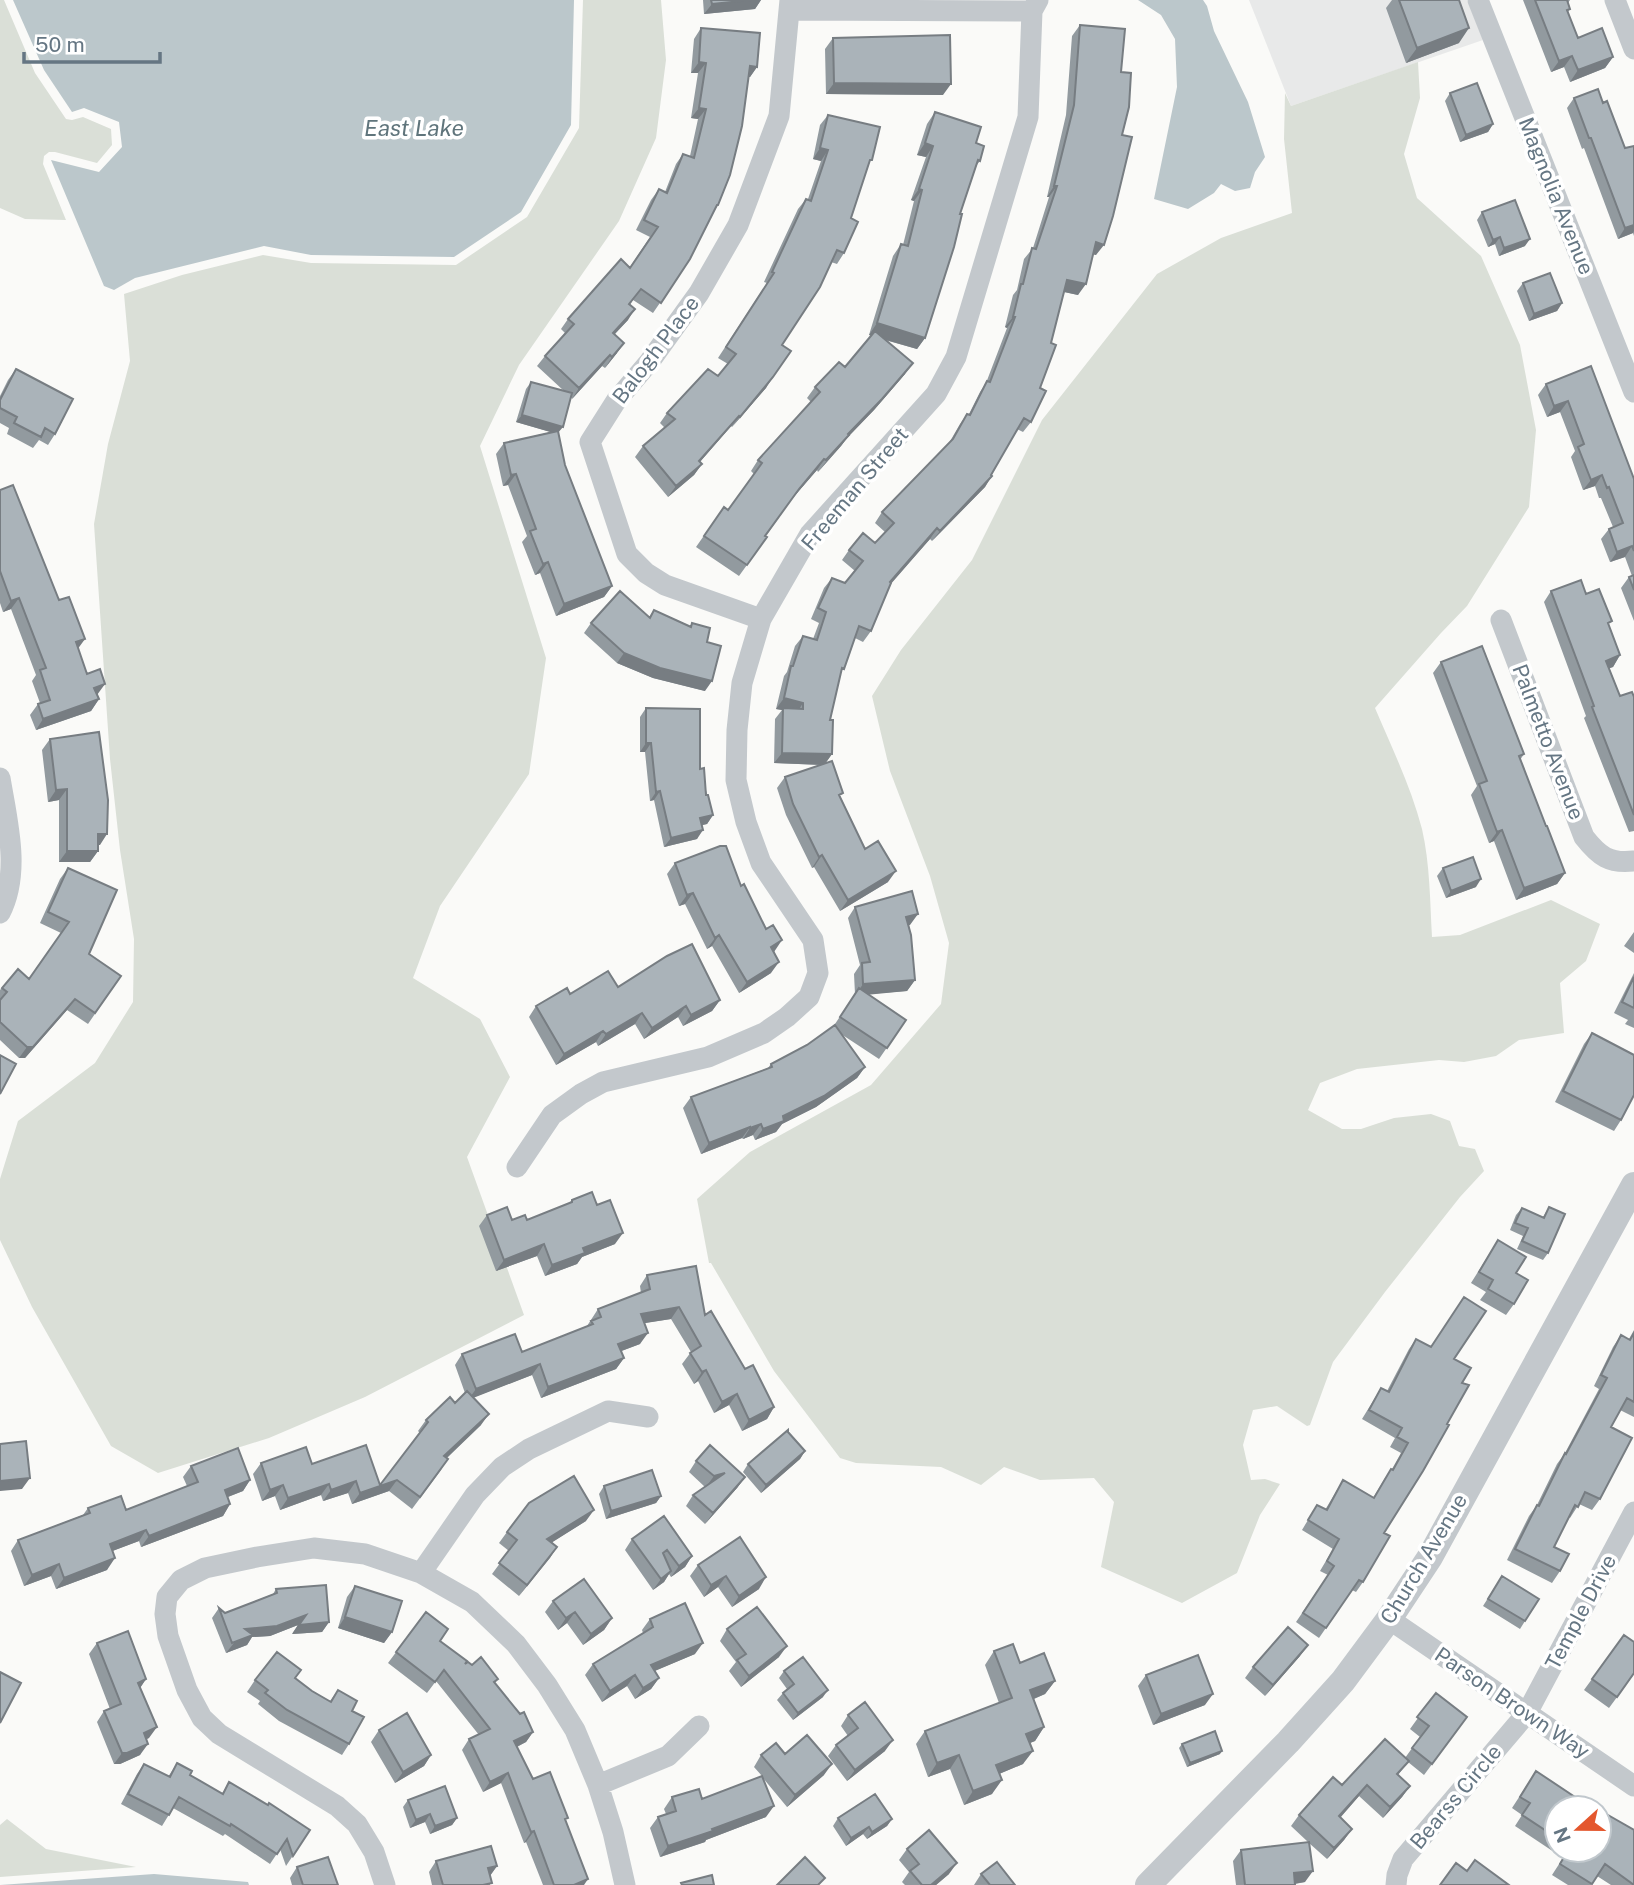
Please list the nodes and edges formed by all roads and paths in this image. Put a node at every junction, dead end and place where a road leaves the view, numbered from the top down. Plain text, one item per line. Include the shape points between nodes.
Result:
1 (1478, 0) edge
2 (1615, 0) edge
3 (790, 5) edge
4 (1035, 6) edge
5 (1634, 49) edge
6 (1634, 392) edge
7 (761, 619) junction
8 (1502, 620) dead end
9 (0, 778) edge
10 (1634, 861) edge
11 (0, 913) edge
12 (517, 1167) dead end
13 (1634, 1185) edge
14 (648, 1417) dead end
15 (1634, 1511) edge
16 (421, 1573) junction
17 (1389, 1619) junction
18 (1527, 1713) junction
19 (699, 1726) dead end
20 (598, 1785) junction
21 (1634, 1786) edge
22 (385, 1885) edge
23 (625, 1885) edge
24 (1148, 1885) edge
25 (1396, 1885) edge

1 - 6 street, Magnolia Avenue
2 - 5 street
3 - 4 street
3 - 7 street, Balogh Place via 779,116 738,225 699,293 590,442 627,554 665,584
4 - 7 street, Freeman Street via 1028,117 956,357 936,394 810,534
7 - 12 street, Freeman Street via 742,683 736,780 761,863 813,940 818,972 809,997 764,1033 708,1057 603,1082 581,1094 552,1115
8 - 10 street, Palmetto Avenue via 1584,837 1604,858
9 - 11 street via 10,874
13 - 17 street, Church Avenue via 1430,1557
14 - 16 street via 608,1411 511,1461 475,1495
15 - 18 street, Temple Drive
16 - 20 street via 472,1602 516,1644 575,1730
16 - 22 street via 365,1554 314,1548 257,1557 205,1568 181,1580 167,1597 164,1614 167,1636 202,1718 219,1734 337,1806 357,1824 374,1852
17 - 18 street, Parson Brown Way
17 - 24 street, Church Avenue via 1289,1742
18 - 21 street, Parson Brown Way
18 - 25 street, Bearss Circle via 1403,1859
19 - 20 street via 668,1756
20 - 23 street

